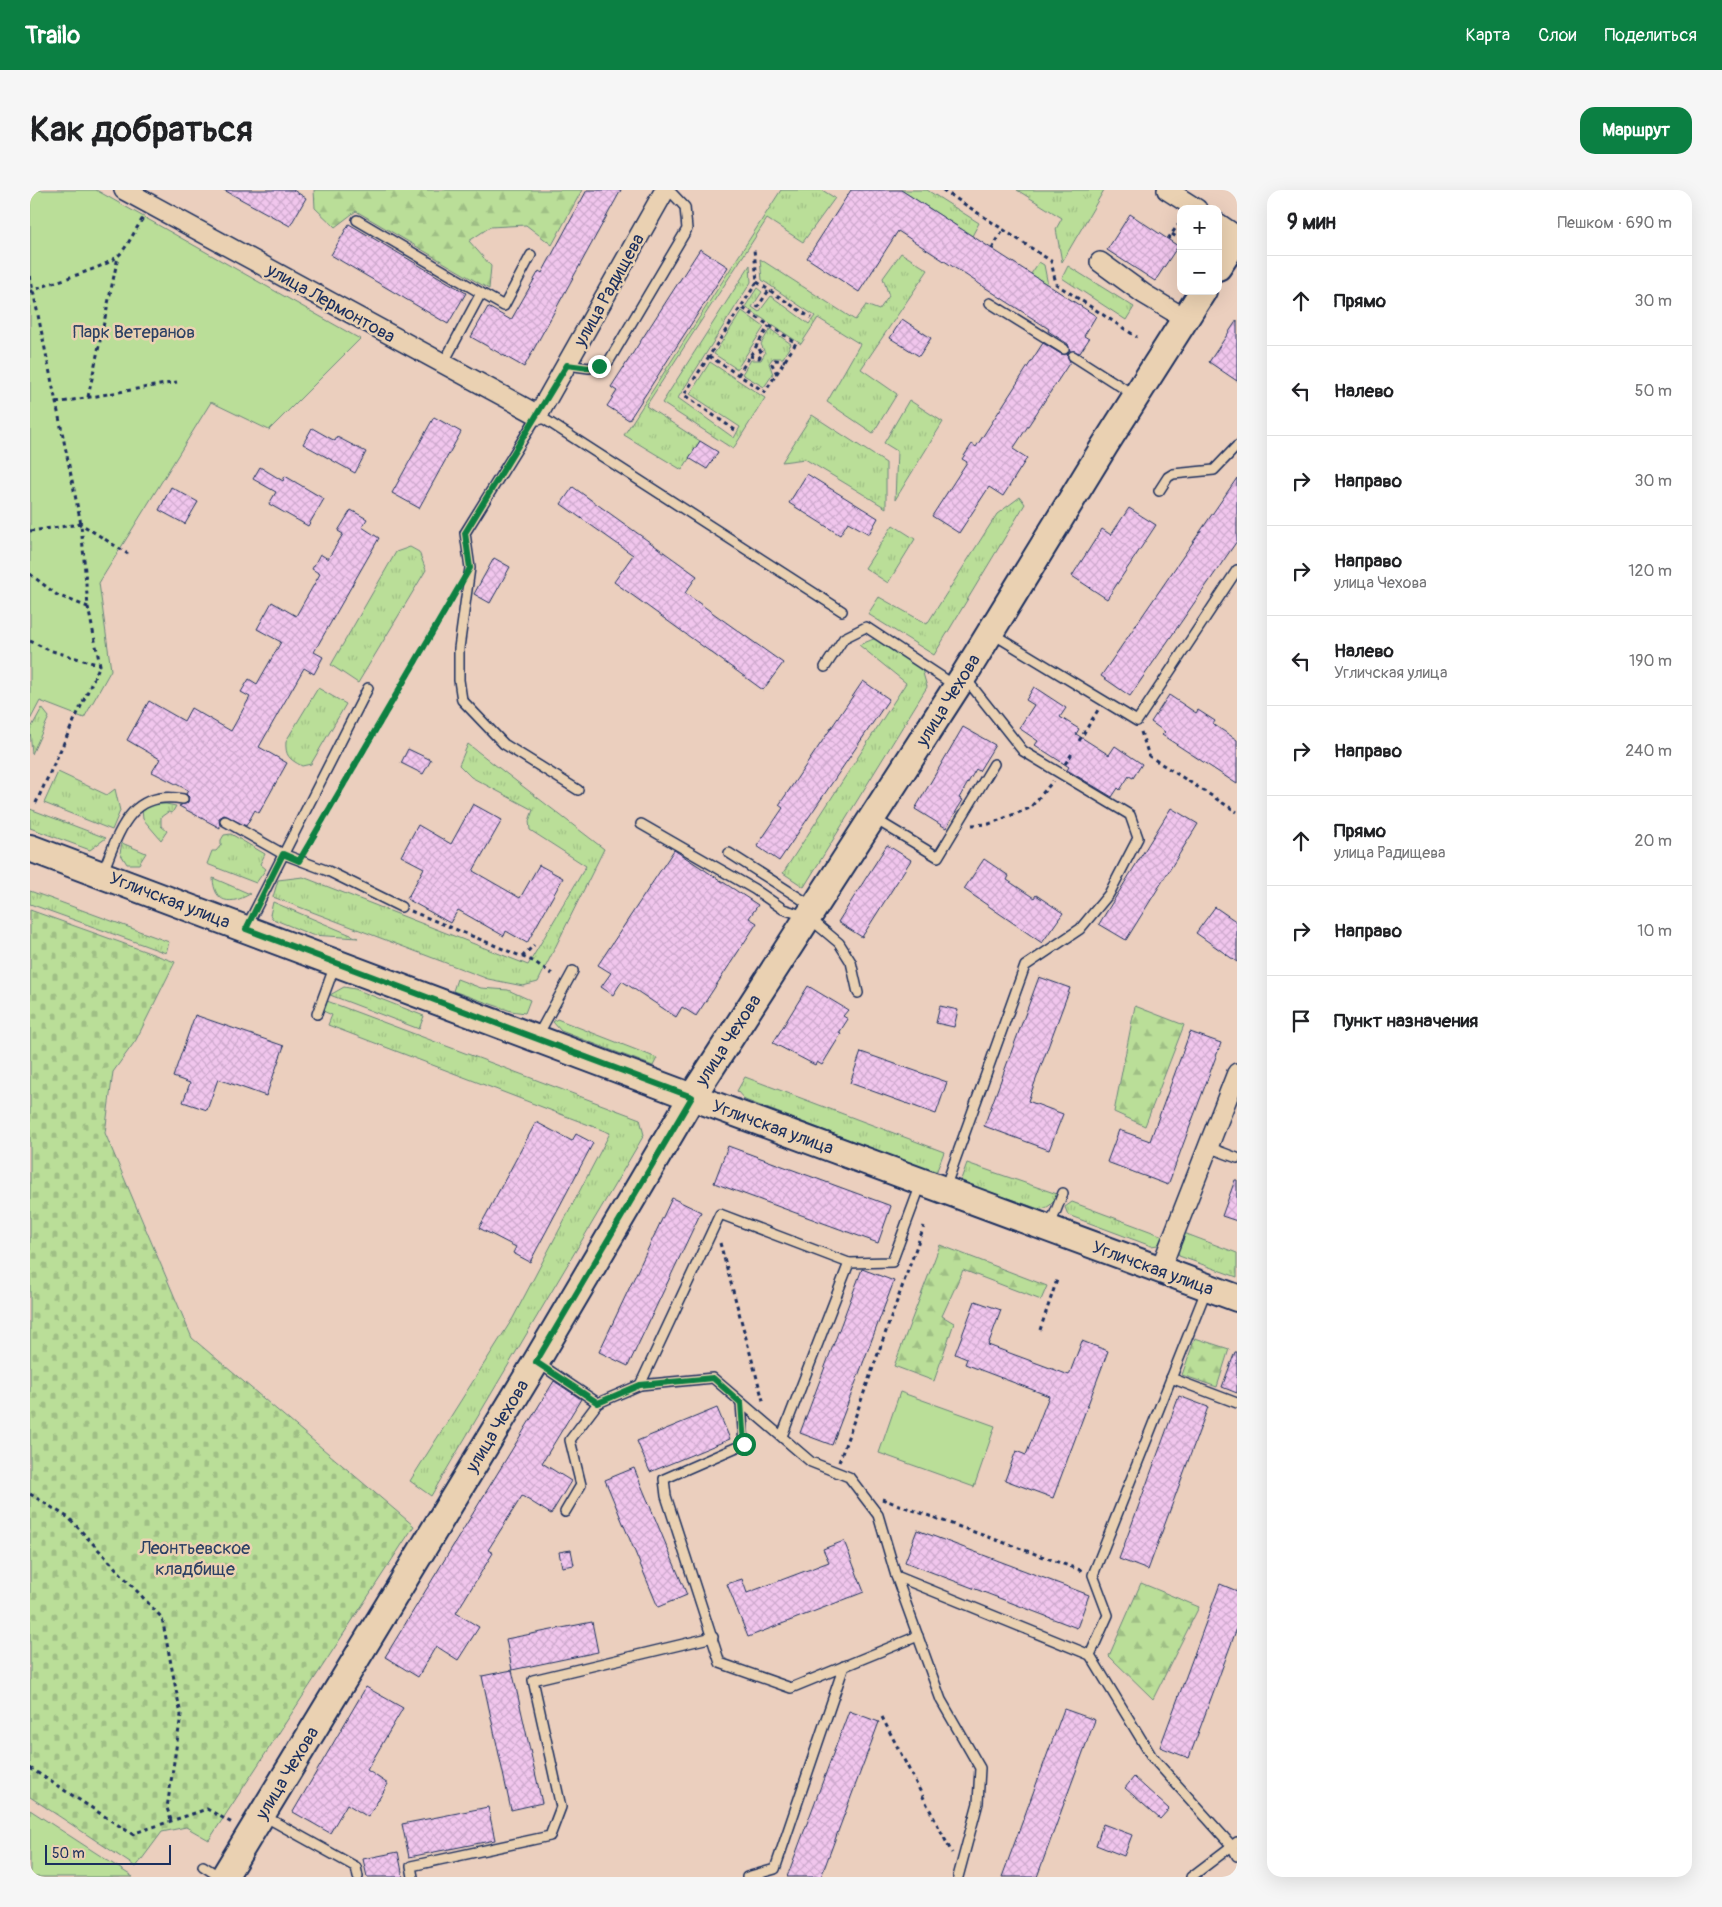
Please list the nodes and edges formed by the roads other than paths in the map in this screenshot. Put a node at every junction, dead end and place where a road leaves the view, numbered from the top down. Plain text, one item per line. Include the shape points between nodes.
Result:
1 (124, 190) edge
2 (667, 190) edge
3 (1167, 190) edge
4 (1191, 205) edge
5 (357, 220) dead end
6 (1222, 226) edge
7 (1237, 237) edge
8 (531, 255) dead end
9 (1222, 261) edge
10 (1100, 262) dead end
11 (481, 294) junction
12 (1201, 295) edge
13 (990, 303) dead end
14 (1186, 319) junction
15 (1064, 349) dead end
16 (1074, 356) dead end
17 (443, 364) junction
18 (567, 365) junction
19 (1136, 396) junction
20 (538, 415) junction
21 (1237, 446) edge
22 (1160, 491) dead end
23 (1237, 570) edge
24 (842, 611) dead end
25 (991, 632) junction
26 (825, 667) dead end
27 (960, 682) junction
28 (368, 688) dead end
29 (994, 764) dead end
30 (578, 790) dead end
31 (183, 799) dead end
32 (872, 817) junction
33 (225, 820) dead end
34 (641, 824) dead end
35 (30, 848) edge
36 (729, 853) dead end
37 (283, 854) junction
38 (102, 874) junction
39 (402, 907) road end
40 (811, 913) junction
41 (246, 929) junction
42 (335, 963) junction
43 (573, 971) dead end
44 (858, 993) dead end
45 (317, 1014) dead end
46 (536, 1039) junction
47 (1237, 1073) edge
48 (692, 1097) junction
49 (1207, 1147) junction
50 (1237, 1158) edge
51 (933, 1186) junction
52 (1063, 1193) dead end
53 (1049, 1229) junction
54 (849, 1263) junction
55 (1160, 1270) junction
56 (1207, 1287) junction
57 (1237, 1298) edge
58 (536, 1362) junction
59 (1170, 1378) junction
60 (640, 1385) junction
61 (598, 1403) junction
62 (741, 1403) junction
63 (1237, 1403) edge
64 (782, 1436) junction
65 (565, 1512) dead end
66 (896, 1576) junction
67 (918, 1636) junction
68 (713, 1637) junction
69 (1090, 1655) junction
70 (844, 1666) junction
71 (251, 1821) junction
72 (1234, 1844) edge
73 (1237, 1856) edge
74 (214, 1872) edge
75 (959, 1873) edge
76 (220, 1877) edge
77 (358, 1877) edge
78 (413, 1877) edge
79 (747, 1877) edge
80 (1191, 1877) edge

1 - 17 street, улица Лермонтова
2 - 18 street, улица Радищева
2 - 18 lane via 685,207 687,229 609,361 589,368
3 - 4 street
5 - 11 lane
6 - 7 street
7 - 9 street
8 - 11 lane via 504,306
10 - 14 street
11 - 17 lane
12 - 14 street, улица Чехова
13 - 15 lane
14 - 19 street, улица Чехова
16 - 19 lane
17 - 20 street, улица Лермонтова
18 - 20 street, улица Радищева
19 - 25 street, улица Чехова
20 - 24 lane
20 - 30 lane via 465,533 470,568 459,648 462,700 504,744
21 - 22 lane via 1214,470 1173,474
23 - 25 lane via 1138,721
25 - 27 street, улица Чехова
26 - 27 lane via 844,638 866,627
27 - 32 street, улица Чехова
27 - 51 lane via 1024,751 1130,815 1138,838 1109,894 1080,929 1025,966
28 - 37 lane
29 - 32 lane via 938,858
31 - 38 lane via 167,796 144,802 133,811 124,823
32 - 40 street, улица Чехова
33 - 37 lane
34 - 40 lane via 783,909
35 - 38 street, Угличская улица
36 - 40 lane
37 - 39 lane via 328,871
37 - 41 lane
38 - 41 street, Угличская улица
40 - 44 lane via 839,943 851,962
40 - 48 street, улица Чехова
41 - 42 street, Угличская улица
42 - 45 lane
42 - 46 street, Угличская улица
43 - 46 lane
46 - 48 street, Угличская улица
47 - 49 street
48 - 51 street, Угличская улица
48 - 58 street, улица Чехова
49 - 50 lane
49 - 55 street
51 - 53 street, Угличская улица
51 - 54 lane via 892,1262
52 - 53 lane
53 - 55 street, Угличская улица
54 - 60 lane via 720,1214
54 - 64 lane
55 - 56 street, Угличская улица
56 - 57 street, Угличская улица
56 - 59 lane
58 - 61 lane
58 - 71 street, улица Чехова
59 - 63 lane
59 - 69 lane via 1093,1575 1108,1615
60 - 61 lane
60 - 62 lane via 713,1378
61 - 65 lane via 570,1440 581,1485
62 - 64 lane
62 - 68 lane via 744,1444 664,1478 666,1496
64 - 66 lane via 811,1462 849,1477 878,1516
66 - 67 lane
66 - 69 lane
67 - 70 lane
67 - 75 lane via 941,1700 980,1768 978,1803
68 - 70 lane via 720,1663 791,1688
68 - 78 lane via 533,1680 562,1807 550,1836 411,1866
69 - 72 lane via 1152,1757
70 - 79 lane via 775,1869
71 - 74 street, улица Чехова
71 - 77 lane via 356,1867
72 - 73 lane
72 - 80 lane
74 - 76 lane

